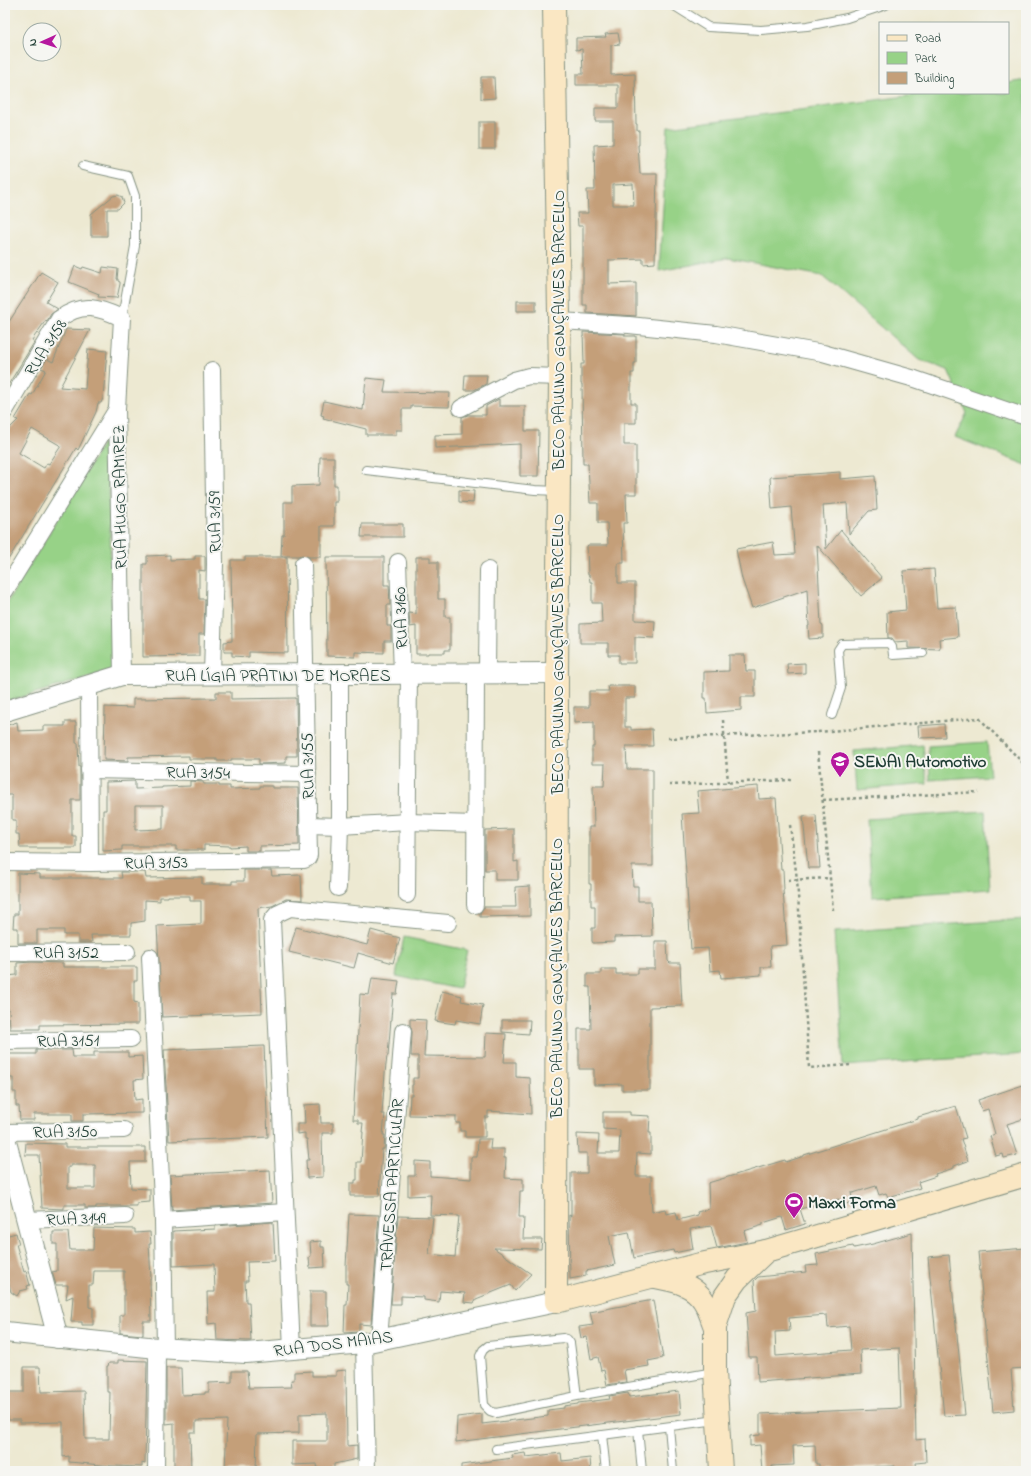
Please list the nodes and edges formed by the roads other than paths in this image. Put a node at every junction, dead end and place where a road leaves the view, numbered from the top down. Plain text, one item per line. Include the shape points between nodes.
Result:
1 (554, 5) edge
2 (673, 5) edge
3 (886, 5) edge
4 (83, 166) dead end
5 (122, 318) junction
6 (559, 321) junction
7 (212, 370) dead end
8 (560, 377) junction
9 (461, 408) dead end
10 (117, 409) junction
11 (5, 411) edge
12 (1026, 417) edge
13 (366, 470) dead end
14 (558, 490) junction
15 (398, 562) dead end
16 (303, 564) dead end
17 (488, 570) dead end
18 (5, 591) edge
19 (924, 652) dead end
20 (482, 673) junction
21 (306, 674) junction
22 (340, 674) junction
23 (406, 674) junction
24 (557, 674) junction
25 (212, 675) junction
26 (122, 676) junction
27 (89, 686) junction
28 (5, 711) edge
29 (832, 715) dead end
30 (89, 770) junction
31 (308, 774) junction
32 (408, 822) junction
33 (475, 824) junction
34 (308, 825) junction
35 (340, 826) junction
36 (308, 858) joint
37 (5, 862) edge
38 (90, 863) junction
39 (338, 888) dead end
40 (407, 895) dead end
41 (475, 905) dead end
42 (448, 923) dead end
43 (5, 952) edge
44 (127, 952) dead end
45 (150, 956) dead end
46 (402, 1031) dead end
47 (131, 1039) dead end
48 (5, 1041) edge
49 (124, 1130) dead end
50 (5, 1132) edge
51 (5, 1138) edge
52 (1026, 1175) edge
53 (286, 1212) junction
54 (125, 1216) dead end
55 (26, 1220) junction
56 (163, 1220) junction
57 (766, 1252) junction
58 (710, 1265) junction
59 (655, 1277) junction
60 (725, 1296) junction
61 (701, 1297) junction
62 (556, 1302) junction
63 (715, 1327) junction
64 (5, 1332) edge
65 (58, 1338) junction
66 (371, 1341) junction
67 (161, 1348) junction
68 (292, 1349) junction
69 (715, 1371) junction
70 (577, 1396) junction
71 (718, 1420) junction
72 (669, 1427) junction
73 (638, 1430) junction
74 (602, 1435) junction
75 (496, 1449) dead end
76 (156, 1471) edge
77 (367, 1471) edge
78 (606, 1471) edge
79 (642, 1471) edge
80 (673, 1471) edge
81 (721, 1471) edge

1 - 6 main road, BECO PAULINO GONÇALVES BARCELLO
2 - 3 lane via 708,27 761,30 834,21
4 - 5 lane via 128,176 135,196 135,246
5 - 10 street, RUA HUGO RAMIREZ
5 - 11 street, RUA 3158 via 96,308 81,308 59,319
6 - 8 main road, BECO PAULINO GONÇALVES BARCELLO
6 - 12 street via 716,334 823,353 915,379
7 - 25 street, RUA 3159 via 215,564
8 - 9 street via 529,376 514,380
8 - 14 main road, BECO PAULINO GONÇALVES BARCELLO
10 - 18 street
10 - 26 street, RUA HUGO RAMIREZ
13 - 14 lane via 535,490
14 - 24 main road, BECO PAULINO GONÇALVES BARCELLO
15 - 23 street, RUA 3160
16 - 21 street, RUA 3155
17 - 20 street
19 - 29 lane via 893,654 889,643 842,644 838,650 841,688
20 - 23 street, RUA LÍGIA PRATINI DE MORAES
20 - 24 street, RUA LÍGIA PRATINI DE MORAES
20 - 33 street
21 - 22 street, RUA LÍGIA PRATINI DE MORAES
21 - 25 street, RUA LÍGIA PRATINI DE MORAES
21 - 31 street, RUA 3155
22 - 23 street, RUA LÍGIA PRATINI DE MORAES
22 - 35 street
23 - 32 street, RUA 3160
24 - 62 main road, BECO PAULINO GONÇALVES BARCELLO
25 - 26 street, RUA LÍGIA PRATINI DE MORAES
26 - 27 street, RUA LÍGIA PRATINI DE MORAES
27 - 28 street, RUA LÍGIA PRATINI DE MORAES
27 - 30 street
30 - 31 street, RUA 3154
30 - 38 street
31 - 34 street, RUA 3155
32 - 33 street
32 - 35 street
32 - 40 street, RUA 3160
33 - 41 street
34 - 35 street
34 - 36 street, RUA 3155
35 - 39 street
36 - 38 street, RUA 3153
37 - 38 street, RUA 3153
42 - 53 street via 290,908 277,914 272,920
43 - 44 street, RUA 3152
45 - 56 street
46 - 66 street, TRAVESSA PARTICULAR
47 - 48 street, RUA 3151
49 - 50 street, RUA 3150
51 - 55 street
52 - 57 main road, RUA DOS MAIAS
53 - 56 street
53 - 68 street
54 - 55 street, RUA 3149
55 - 65 street
56 - 67 street
57 - 58 main road, RUA DOS MAIAS
57 - 60 main road, RUA DOS MAIAS via 736,1279
58 - 59 main road, RUA DOS MAIAS
58 - 60 main road
58 - 61 main road
59 - 61 main road, RUA DOS MAIAS via 690,1287
59 - 62 main road, RUA DOS MAIAS
60 - 63 main road, RUA DOS MAIAS
61 - 63 main road
62 - 66 street, RUA DOS MAIAS
63 - 69 main road
64 - 65 street, RUA DOS MAIAS
65 - 67 street, RUA DOS MAIAS
66 - 68 street, RUA DOS MAIAS
66 - 77 street, TRAVESSA PARTICULAR
67 - 68 street, RUA DOS MAIAS via 246,1353
67 - 76 street
69 - 70 lane
69 - 71 main road
70 - 70 lane via 570,1342 567,1339 488,1346 480,1356 484,1405 490,1411 496,1413
71 - 72 lane
71 - 81 main road
72 - 73 lane
72 - 80 lane
73 - 74 lane
73 - 79 lane
74 - 75 lane
74 - 78 lane

